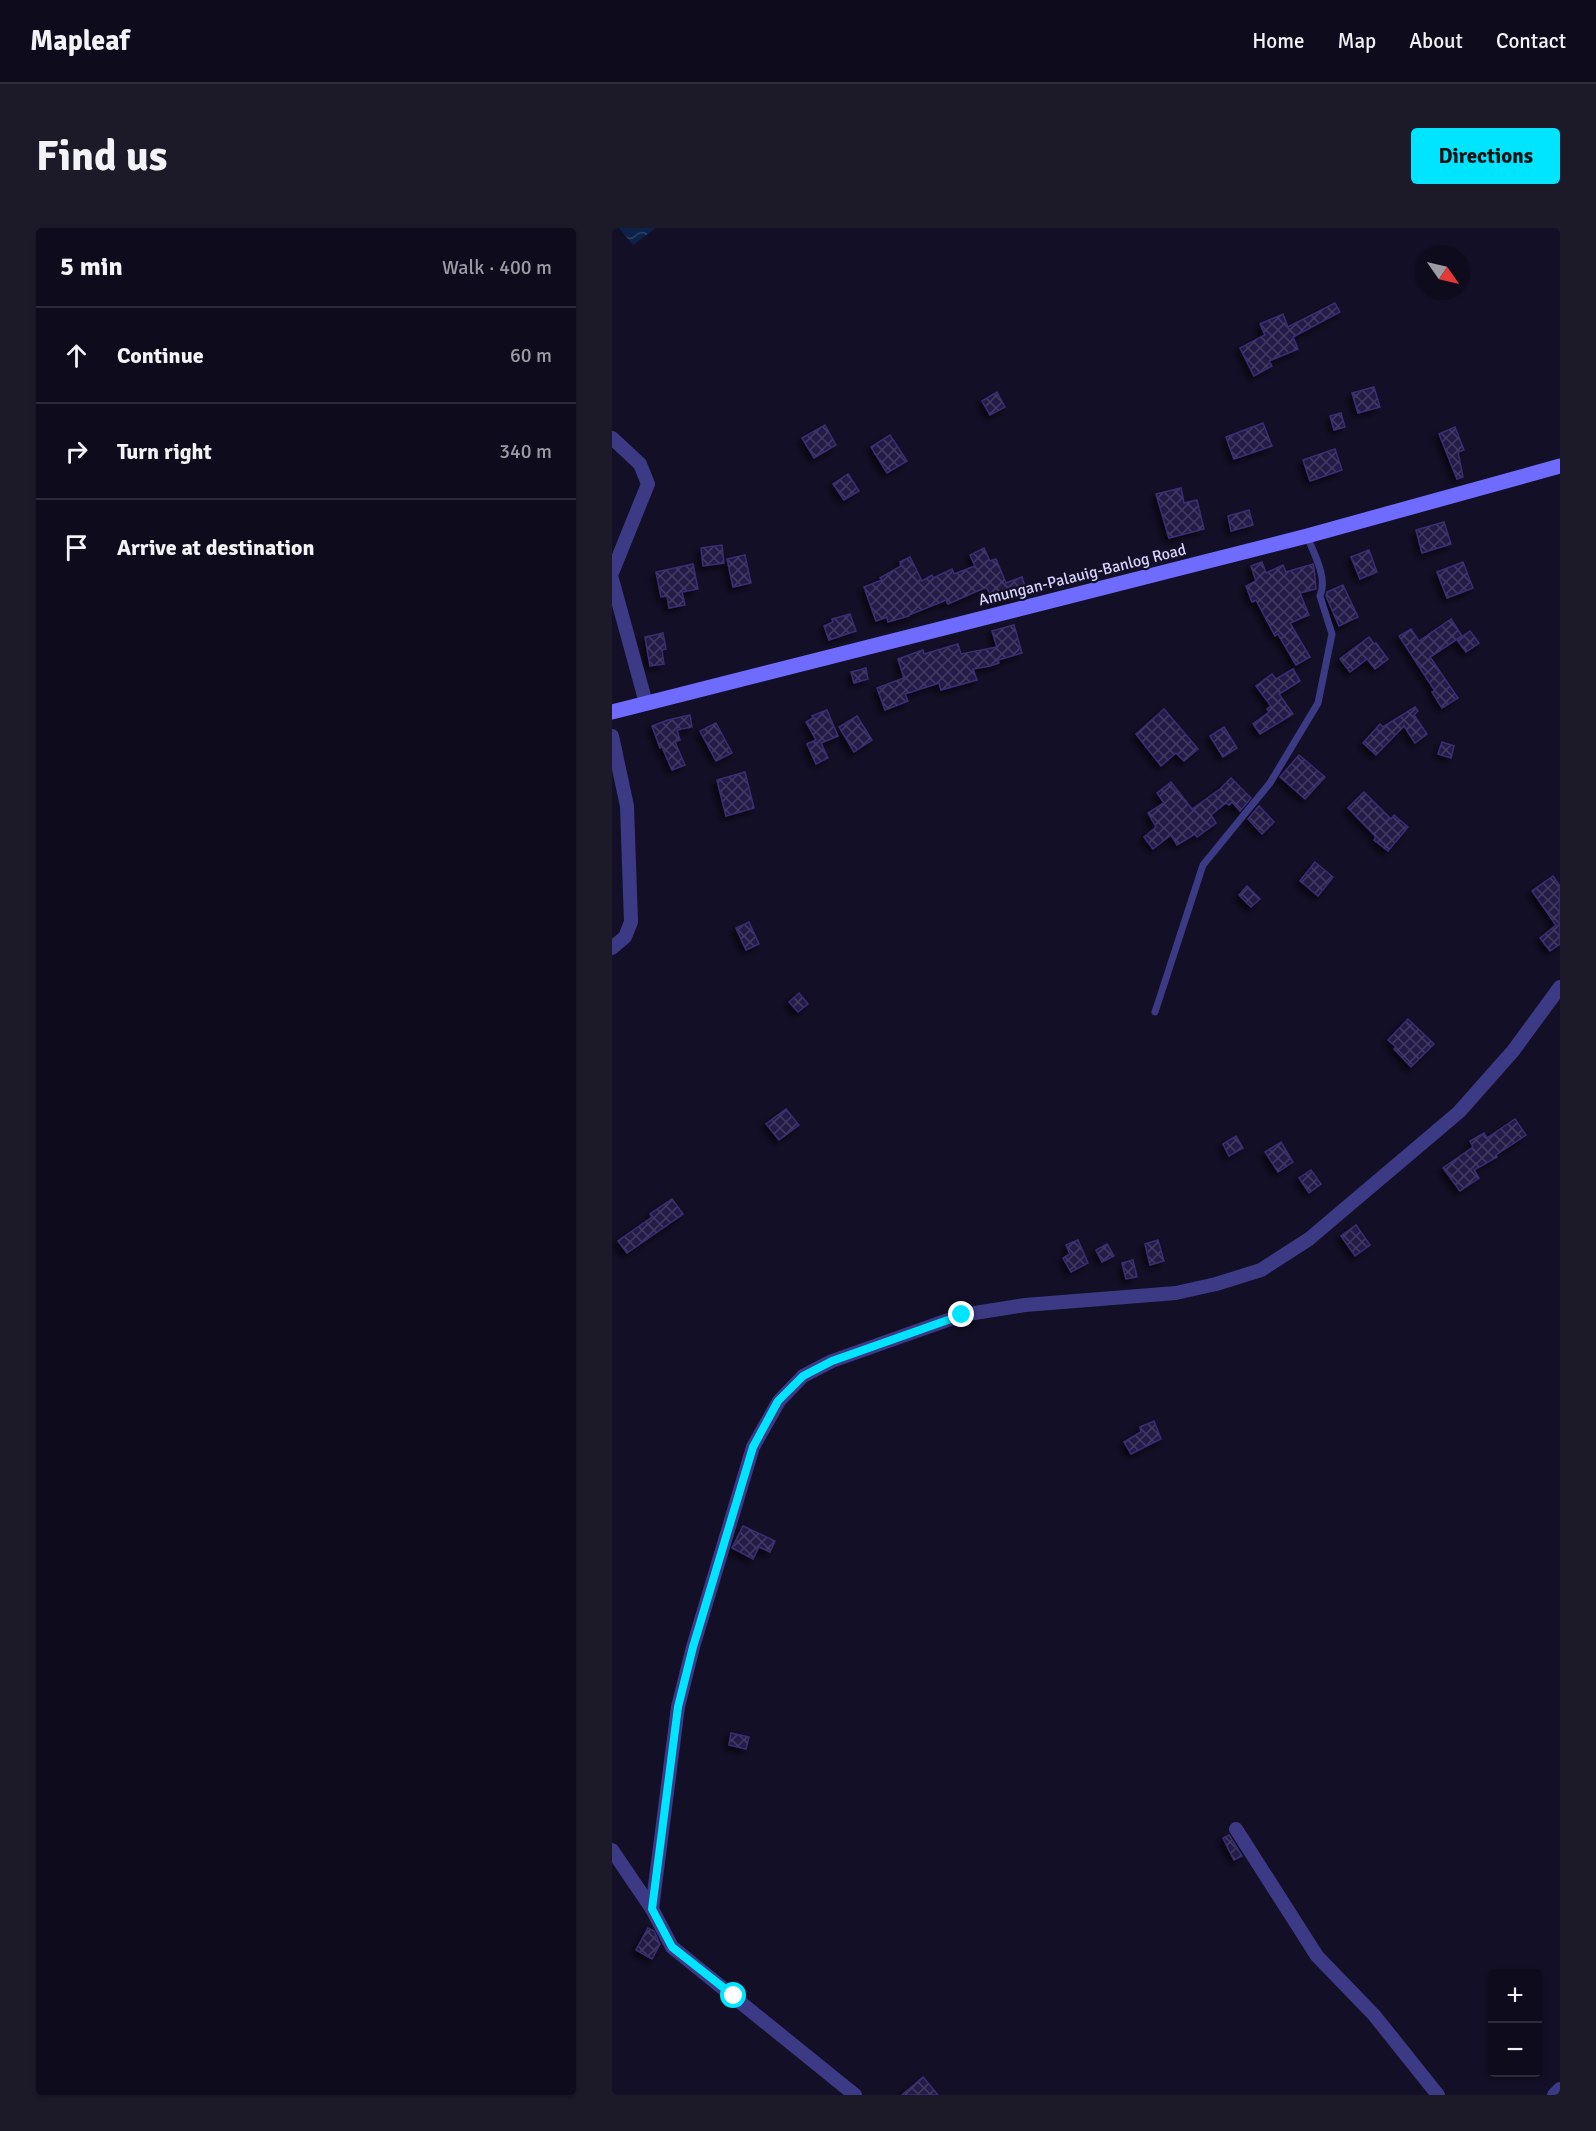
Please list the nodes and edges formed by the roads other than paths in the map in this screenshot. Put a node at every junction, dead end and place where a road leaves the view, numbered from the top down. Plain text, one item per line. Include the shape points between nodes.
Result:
1 (612, 438) edge
2 (1560, 466) edge
3 (1307, 536) junction
4 (612, 573) edge
5 (612, 579) edge
6 (646, 703) junction
7 (612, 712) edge
8 (612, 736) edge
9 (612, 948) edge
10 (1560, 987) edge
11 (1155, 1012) dead end
12 (1236, 1829) dead end
13 (612, 1850) edge
14 (652, 1909) junction
15 (1560, 2089) edge
16 (855, 2095) edge
17 (1438, 2095) edge
18 (1554, 2095) edge

1 - 4 street via 640,464 648,484
2 - 3 main road, Amungan-Palauig-Banlog Road
3 - 6 main road, Amungan-Palauig-Banlog Road
3 - 11 lane via 1321,574 1324,588 1320,596 1332,634 1318,703 1270,783 1203,864
5 - 6 street
6 - 7 main road, Amungan-Palauig-Banlog Road
8 - 9 street via 627,806 632,922 625,937
10 - 14 street via 1513,1051 1459,1112 1309,1239 1261,1270 1176,1293 1025,1305 962,1315 832,1361 803,1376 778,1401 753,1447 678,1707
12 - 17 street via 1317,1956 1352,1990
13 - 14 street
14 - 16 street via 672,1947
15 - 18 street

